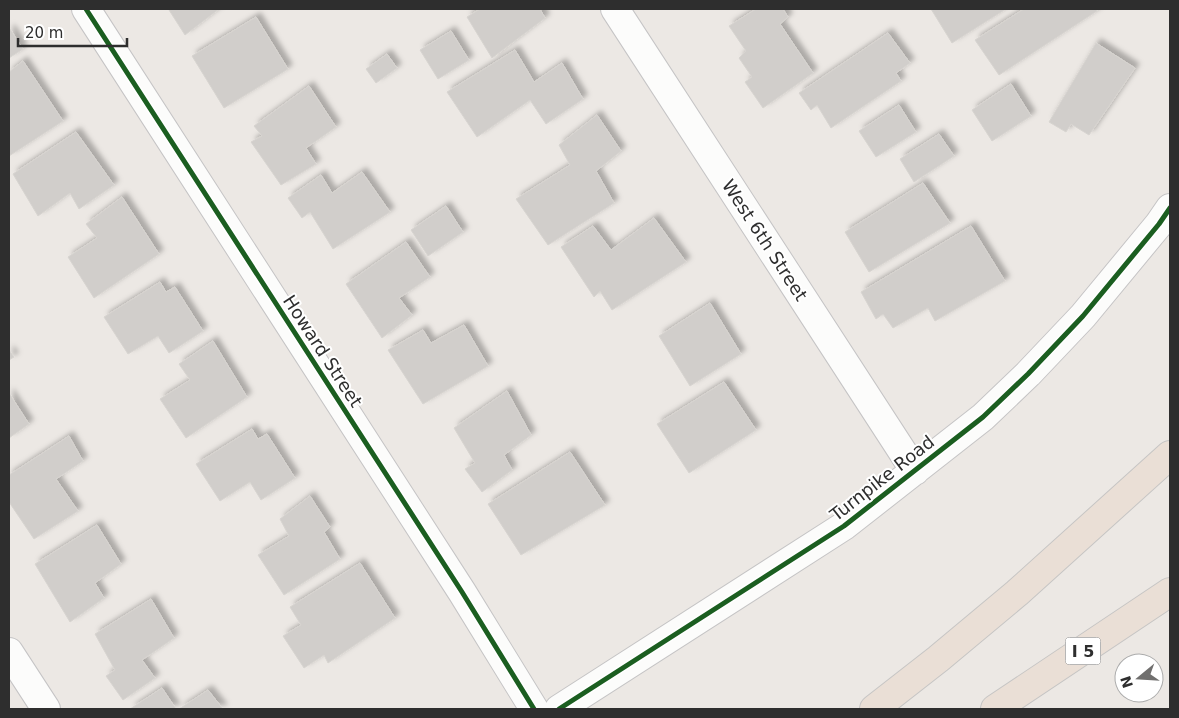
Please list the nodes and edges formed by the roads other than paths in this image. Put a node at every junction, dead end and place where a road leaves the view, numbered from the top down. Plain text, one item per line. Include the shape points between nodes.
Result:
1 (86, 9) edge
2 (615, 9) edge
3 (1170, 208) edge
4 (1170, 455) edge
5 (915, 471) junction
6 (1170, 592) edge
7 (9, 652) edge
8 (46, 709) edge
9 (534, 709) edge
10 (559, 709) edge
11 (874, 709) edge
12 (995, 709) edge

1 - 9 street, Howard Street
2 - 5 street, West 6th Street
3 - 5 street, Turnpike Road via 1083,316 1028,374 983,417
4 - 11 highway via 1017,593
5 - 10 street, Turnpike Road via 844,526
6 - 12 highway, I 5
7 - 8 street

